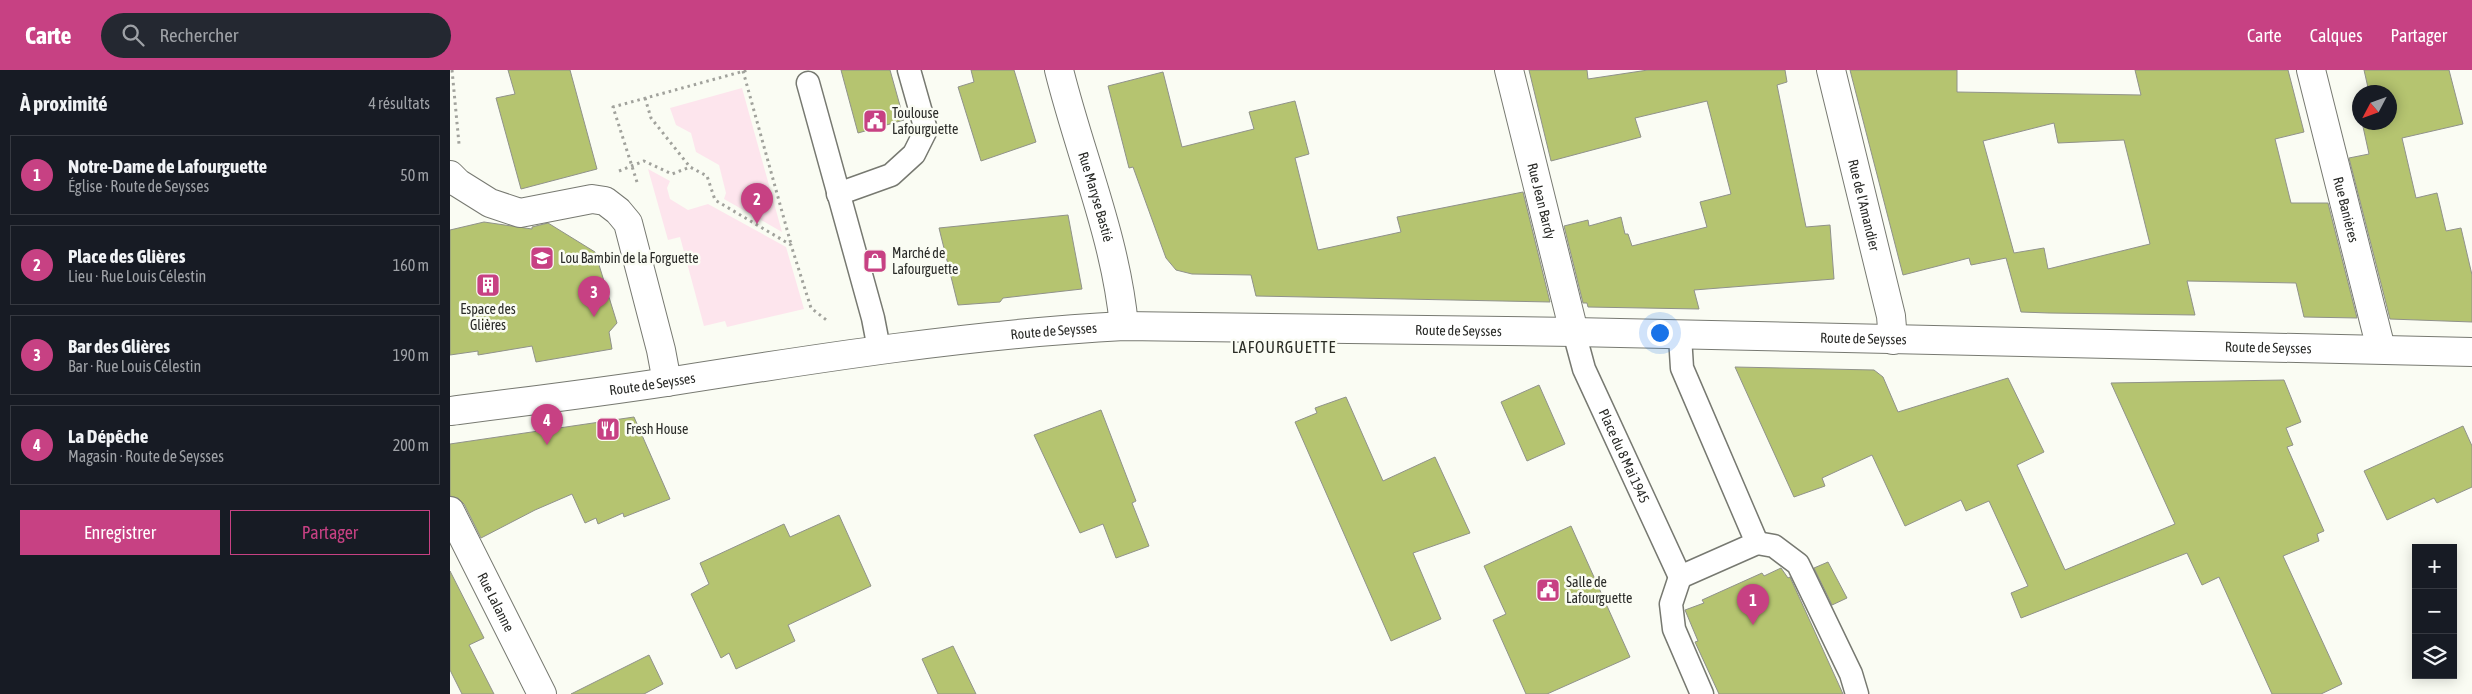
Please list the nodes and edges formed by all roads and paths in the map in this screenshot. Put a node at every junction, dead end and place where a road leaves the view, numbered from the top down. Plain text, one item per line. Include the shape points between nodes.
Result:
1 (452, 70) edge
2 (748, 70) edge
3 (909, 70) edge
4 (1058, 70) edge
5 (1508, 70) edge
6 (1831, 70) edge
7 (2311, 70) edge
8 (744, 71) junction
9 (808, 83) dead end
10 (452, 97) edge
11 (645, 98) junction
12 (456, 164) edge
13 (632, 166) junction
14 (690, 167) junction
15 (616, 172) dead end
16 (637, 185) dead end
17 (838, 194) junction
18 (791, 245) junction
19 (1124, 326) junction
20 (1574, 332) junction
21 (1680, 336) junction
22 (1893, 340) junction
23 (879, 349) junction
24 (2381, 349) junction
25 (2472, 352) edge
26 (844, 354) junction
27 (667, 382) junction
28 (450, 411) edge
29 (450, 511) edge
30 (1757, 543) junction
31 (1680, 577) junction
32 (542, 694) edge
33 (1702, 694) edge
34 (1857, 694) edge

1 - 10 path
2 - 8 path
3 - 17 lane via 926,130 914,154 892,175
4 - 19 main road, Rue Maryse Bastié via 1111,249 1121,288
5 - 20 main road, Rue Jean Bardy
6 - 22 main road, Rue de l'Amandier via 1891,316
7 - 24 main road, Rue Banières
8 - 11 path
8 - 18 path
9 - 17 lane
10 - 12 path
11 - 13 path via 613,108
11 - 14 path via 651,118
12 - 27 main road via 490,203 520,213 592,199 605,201 618,211 628,223
13 - 14 path via 644,161 672,174
13 - 15 path
13 - 16 path
14 - 18 path via 707,176 715,200
17 - 23 lane
18 - 26 path via 811,308 840,330
19 - 20 main road, Route de Seysses
19 - 23 main road, Route de Seysses
20 - 21 main road, Route de Seysses
20 - 31 lane, Place du 8 Mai 1945 via 1584,369
21 - 22 main road, Route de Seysses
21 - 30 lane via 1682,368
22 - 24 main road, Route de Seysses
23 - 26 main road, Route de Seysses
24 - 25 main road, Route de Seysses
26 - 27 main road, Route de Seysses
27 - 28 main road, Route de Seysses
29 - 32 main road, Rue Lalanne
30 - 31 lane
30 - 34 lane via 1774,546 1798,564 1851,674
31 - 33 lane via 1671,604 1674,629

